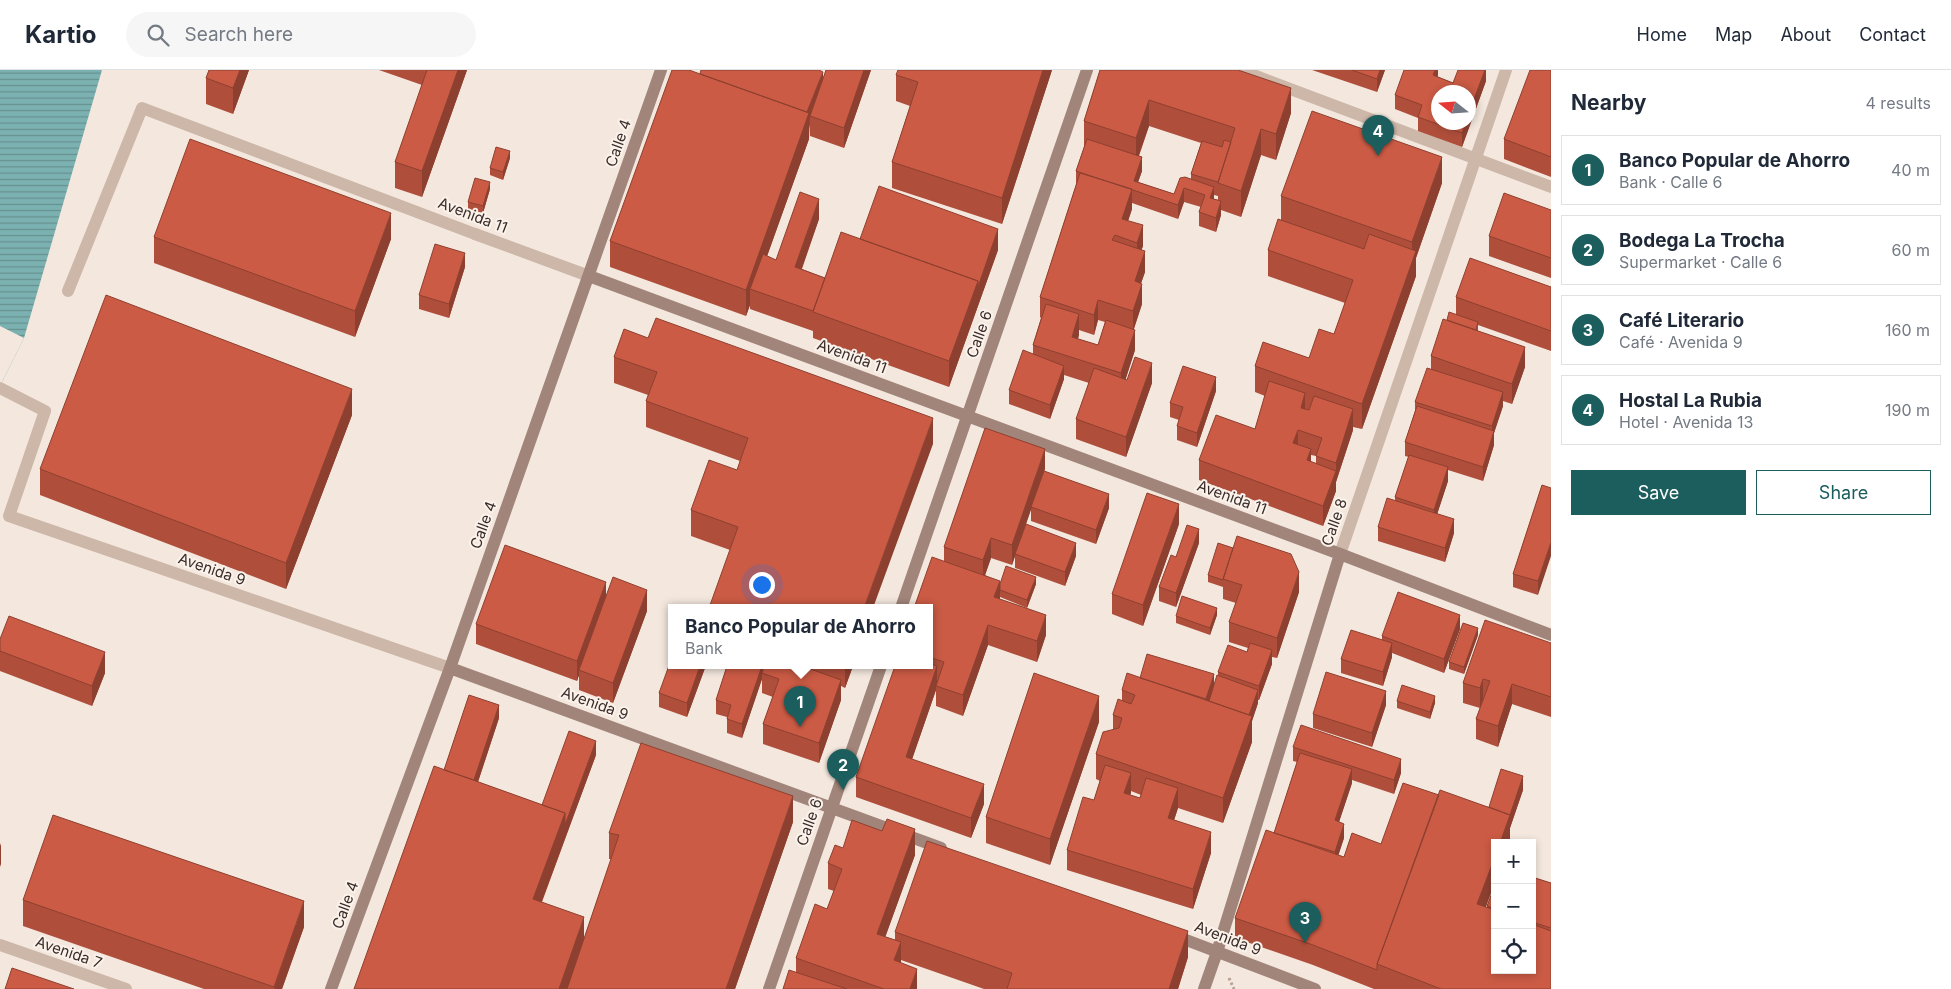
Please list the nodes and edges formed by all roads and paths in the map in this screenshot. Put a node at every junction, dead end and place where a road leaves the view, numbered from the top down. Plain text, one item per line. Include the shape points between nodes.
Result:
1 (661, 70) edge
2 (1087, 70) edge
3 (1240, 70) edge
4 (1506, 70) edge
5 (1475, 158) junction
6 (1551, 187) edge
7 (588, 276) junction
8 (68, 291) dead end
9 (0, 388) edge
10 (968, 416) junction
11 (1340, 554) junction
12 (902, 604) edge
13 (1551, 635) edge
14 (450, 668) junction
15 (880, 669) edge
16 (832, 807) junction
17 (951, 852) edge
18 (1162, 931) edge
19 (0, 945) edge
20 (1217, 952) junction
21 (126, 989) edge
22 (331, 989) edge
23 (769, 989) edge
24 (1204, 989) edge
25 (1316, 989) edge

1 - 7 street, Calle 4
2 - 10 street, Calle 6
3 - 5 street
4 - 5 street, Calle 8
5 - 6 street
5 - 11 street, Calle 8
7 - 8 street, Avenida 11 via 142,108
7 - 10 street, Avenida 11
7 - 14 street, Calle 4
9 - 14 street, Avenida 9 via 44,411 9,516
10 - 11 street, Avenida 11
10 - 12 street, Calle 6
11 - 13 street, Avenida 11
11 - 20 street, Calle 8
14 - 16 street, Avenida 9
14 - 22 street, Calle 4
15 - 16 street, Calle 6
16 - 17 street, Avenida 9
16 - 23 street, Calle 6
18 - 20 street, Avenida 9
19 - 21 street, Avenida 7
20 - 24 street, Calle 8
20 - 25 street, Avenida 9

